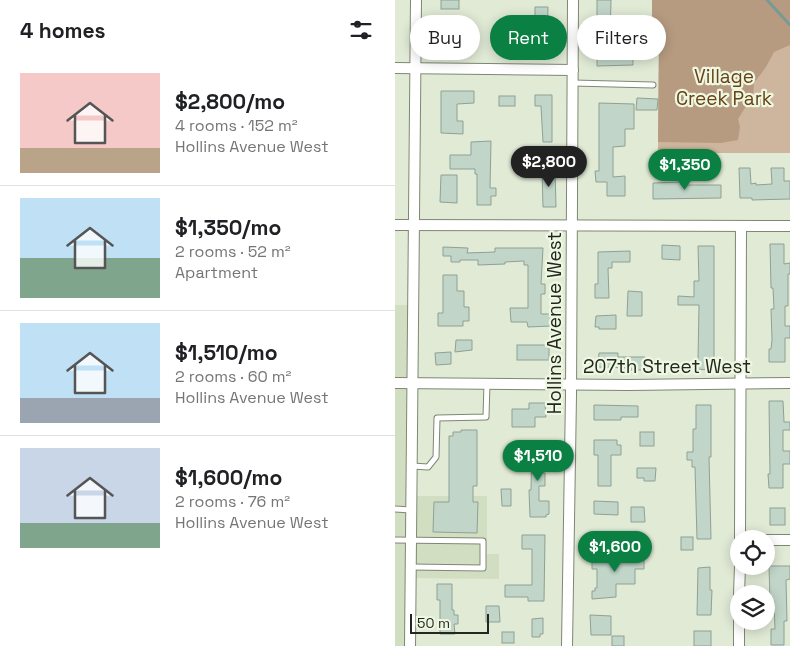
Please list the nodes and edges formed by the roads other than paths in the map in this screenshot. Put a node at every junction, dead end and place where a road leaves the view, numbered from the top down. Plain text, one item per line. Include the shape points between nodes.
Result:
1 (416, 0) edge
2 (573, 0) edge
3 (395, 68) edge
4 (416, 68) junction
5 (573, 70) junction
6 (573, 83) junction
7 (653, 85) dead end
8 (395, 225) edge
9 (414, 225) junction
10 (572, 225) junction
11 (741, 226) junction
12 (790, 226) edge
13 (395, 383) edge
14 (487, 383) junction
15 (741, 383) junction
16 (790, 383) edge
17 (412, 384) junction
18 (571, 384) junction
19 (411, 466) junction
20 (395, 509) edge
21 (411, 510) junction
22 (740, 530) edge
23 (395, 540) edge
24 (410, 540) junction
25 (775, 540) edge
26 (790, 540) edge
27 (410, 567) junction
28 (739, 630) edge
29 (410, 646) edge
30 (567, 646) edge
31 (739, 646) edge

1 - 4 street
2 - 5 street, Hollins Avenue West
3 - 4 street
4 - 5 street
4 - 9 street
5 - 6 street, Hollins Avenue West
6 - 7 lane
6 - 10 street, Hollins Avenue West
8 - 9 street
9 - 10 street
9 - 17 street
10 - 11 street
10 - 18 street, Hollins Avenue West
11 - 12 street
11 - 15 street
13 - 17 street, 207th Street West
14 - 17 street, 207th Street West
14 - 18 street, 207th Street West
14 - 19 lane via 486,417 437,418 436,457 428,466
15 - 16 street, 207th Street West
15 - 18 street, 207th Street West
15 - 22 street
17 - 19 street
18 - 30 street, Hollins Avenue West
19 - 21 street
20 - 21 lane
21 - 24 street
23 - 24 lane
24 - 27 street
24 - 27 lane via 483,541 483,568
25 - 26 street
27 - 29 street
28 - 31 street

